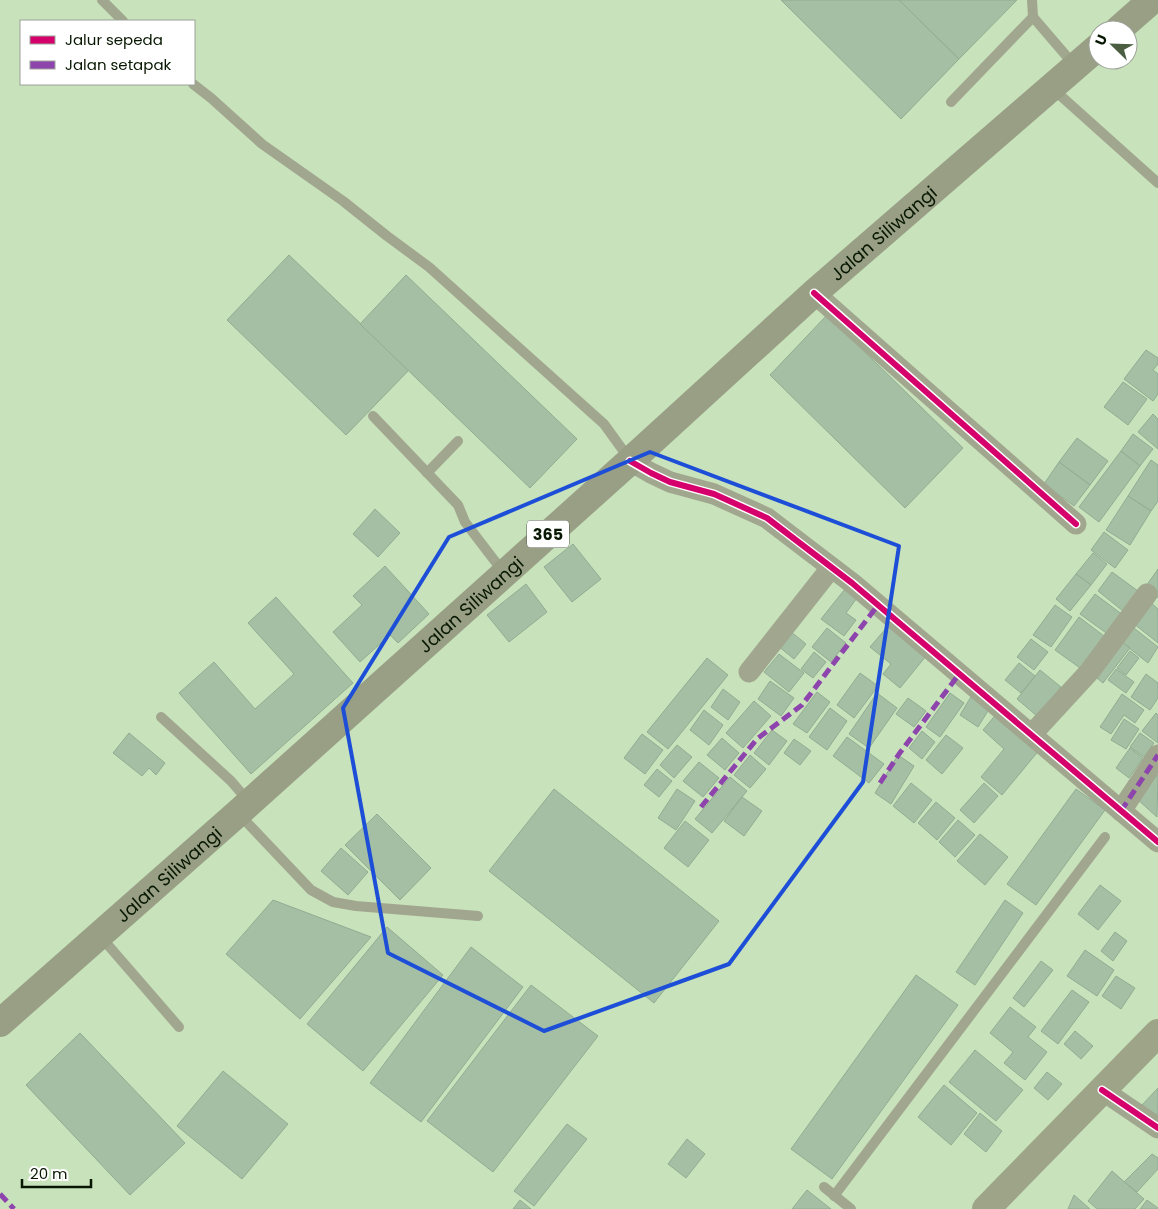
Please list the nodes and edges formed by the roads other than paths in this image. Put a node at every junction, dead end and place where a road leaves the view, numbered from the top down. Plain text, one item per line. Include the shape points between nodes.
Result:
1 (102, 0) edge
2 (1032, 0) edge
3 (1150, 1) edge
4 (1033, 17) junction
5 (121, 20) edge
6 (1129, 20) edge
7 (1088, 56) edge
8 (1075, 67) junction
9 (194, 85) edge
10 (1051, 88) junction
11 (951, 102) dead end
12 (1158, 184) edge
13 (814, 293) junction
14 (373, 416) dead end
15 (458, 441) dead end
16 (630, 461) junction
17 (427, 473) junction
18 (1076, 524) dead end
19 (831, 568) junction
20 (505, 573) junction
21 (1146, 594) dead end
22 (749, 672) dead end
23 (161, 717) dead end
24 (1032, 734) junction
25 (1158, 755) edge
26 (244, 808) junction
27 (1121, 811) junction
28 (1105, 837) dead end
29 (1158, 842) edge
30 (478, 916) dead end
31 (99, 935) junction
32 (0, 1023) edge
33 (179, 1027) dead end
34 (1158, 1033) edge
35 (1102, 1090) junction
36 (1158, 1128) edge
37 (824, 1187) dead end
38 (834, 1196) junction
39 (851, 1209) edge
40 (986, 1209) edge

1 - 5 lane
2 - 4 lane
3 - 6 main road
4 - 8 lane
4 - 11 lane
7 - 8 main road, Jalan Siliwangi / 365
8 - 10 main road, Jalan Siliwangi / 365
9 - 16 lane via 262,144 343,200 429,267 604,424
10 - 12 lane
10 - 13 main road, Jalan Siliwangi / 365
13 - 16 main road, Jalan Siliwangi / 365
13 - 18 street
14 - 17 lane
15 - 17 lane
16 - 19 street via 670,482 714,494 767,518
16 - 20 main road, Jalan Siliwangi / 365
17 - 20 lane via 458,505 465,522
19 - 22 street
19 - 24 street
20 - 26 main road, Jalan Siliwangi / 365
21 - 24 street via 1090,671
23 - 26 lane via 231,781
24 - 27 street
25 - 27 street
26 - 30 lane via 311,890 333,902
26 - 31 main road, Jalan Siliwangi / 365
27 - 29 street
28 - 38 lane
31 - 32 main road, Jalan Siliwangi / 365
31 - 33 lane
34 - 35 main road
35 - 36 street
35 - 40 main road
37 - 38 lane
38 - 39 lane

